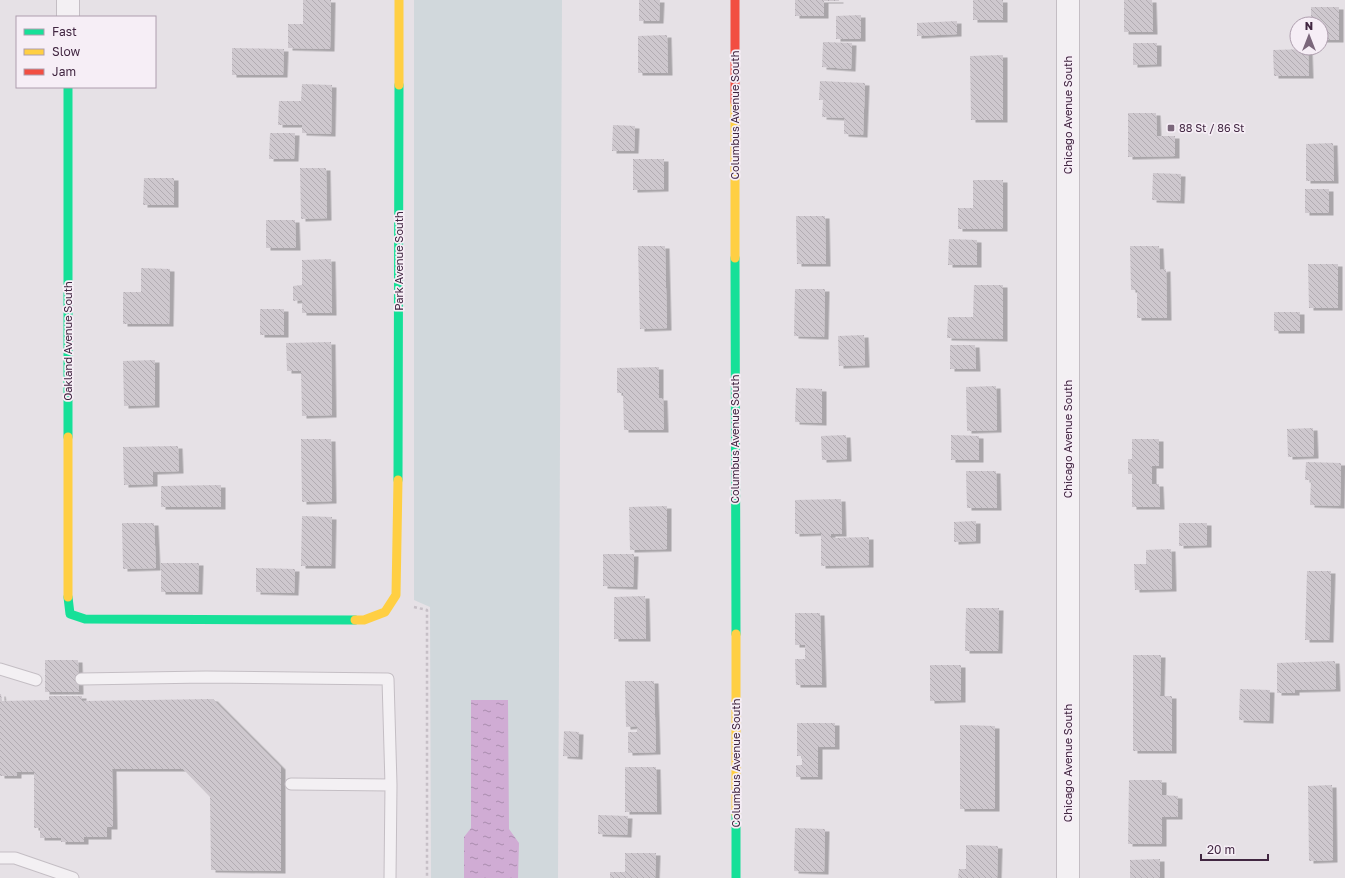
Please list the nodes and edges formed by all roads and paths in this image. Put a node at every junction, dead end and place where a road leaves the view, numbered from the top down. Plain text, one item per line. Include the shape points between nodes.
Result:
1 (68, 0) edge
2 (399, 0) edge
3 (735, 0) edge
4 (1068, 0) edge
5 (68, 16) edge
6 (68, 88) edge
7 (396, 594) junction
8 (0, 670) edge
9 (82, 679) dead end
10 (36, 680) dead end
11 (291, 784) dead end
12 (391, 785) junction
13 (0, 858) edge
14 (73, 878) edge
15 (390, 878) edge
16 (427, 878) edge
17 (736, 878) edge
18 (1068, 878) edge

1 - 5 street
2 - 7 street, Park Avenue South
3 - 17 street, Columbus Avenue South
4 - 18 street, Chicago Avenue South
6 - 7 street, Oakland Avenue South via 70,614 85,619 364,620 385,612
7 - 16 path via 409,606 427,610
8 - 10 lane
9 - 12 lane via 388,679
11 - 12 lane
12 - 15 lane
13 - 14 lane via 15,858

